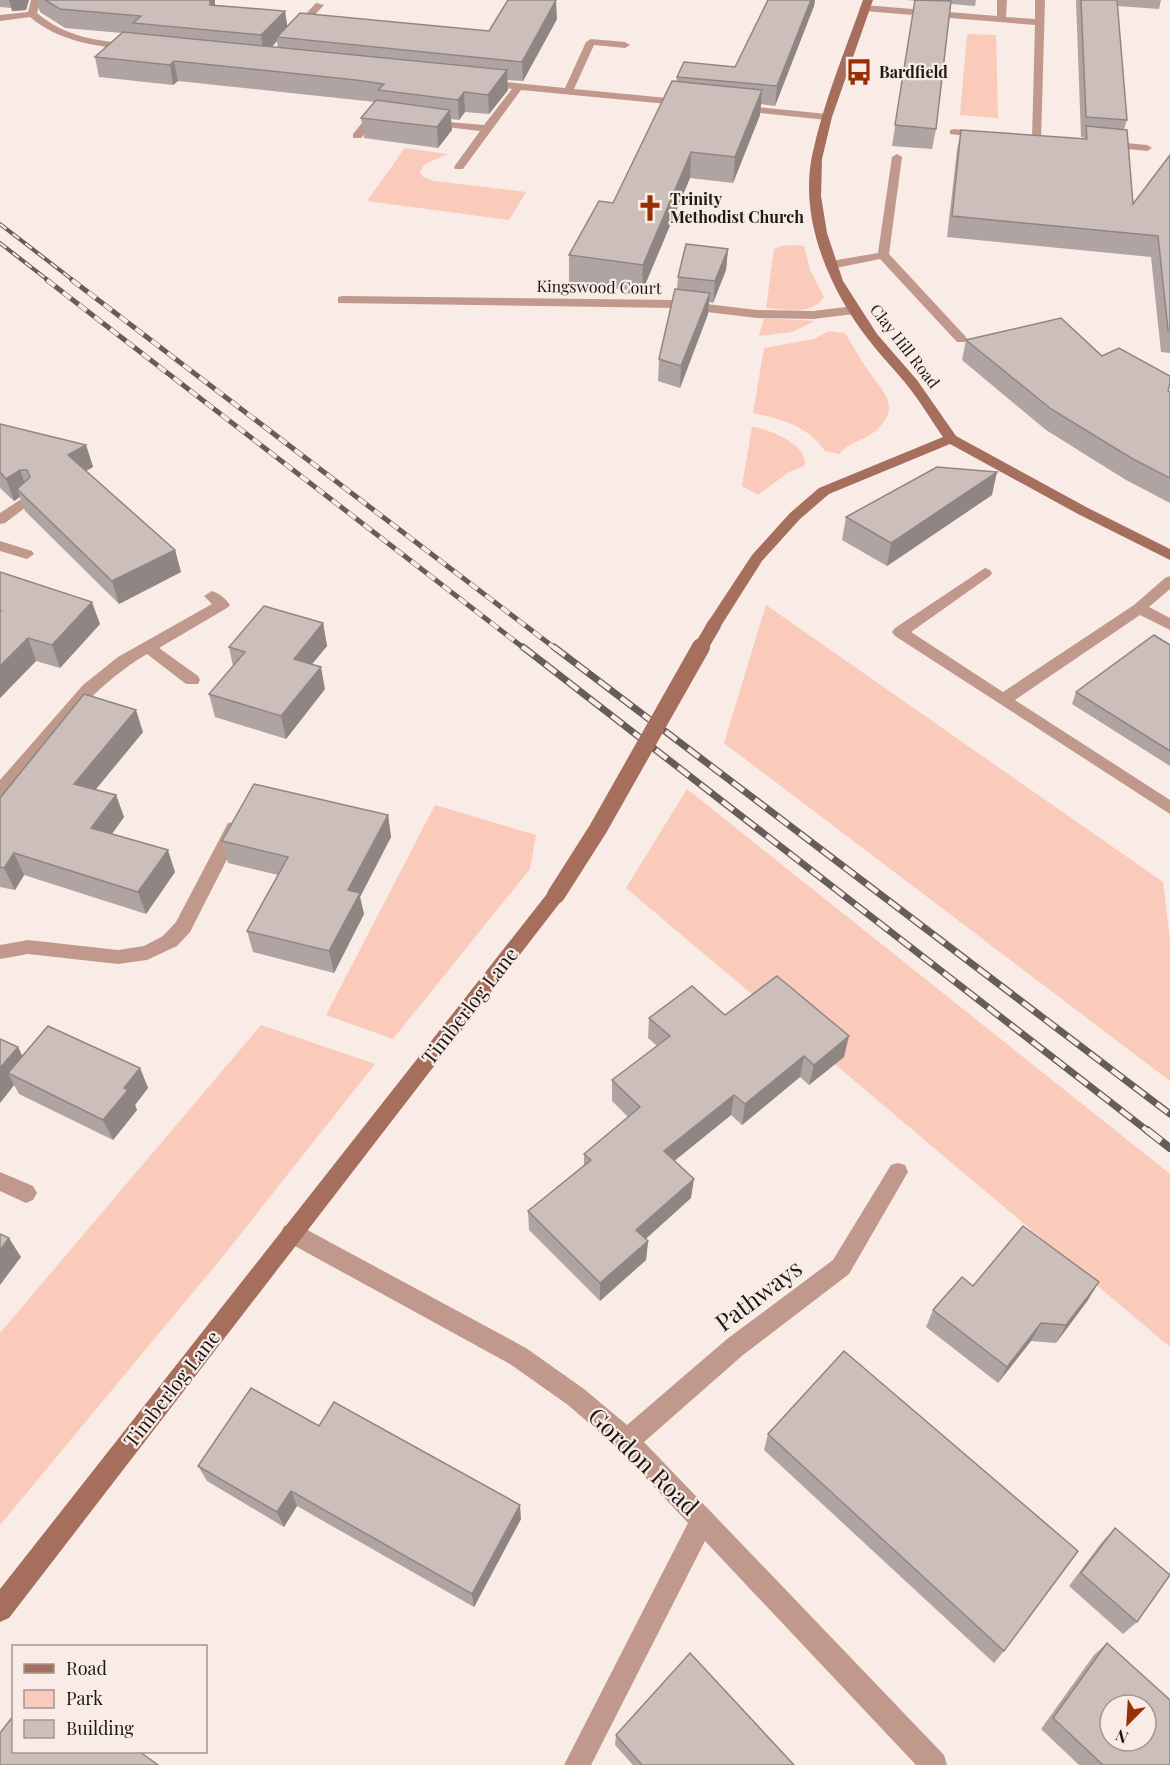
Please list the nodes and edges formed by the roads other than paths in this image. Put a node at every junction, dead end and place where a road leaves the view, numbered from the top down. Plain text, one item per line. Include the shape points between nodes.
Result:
1 (36, 0) edge
2 (1002, 0) edge
3 (1040, 0) edge
4 (866, 4) edge
5 (319, 5) dead end
6 (32, 14) junction
7 (0, 18) edge
8 (1001, 19) junction
9 (1038, 22) junction
10 (288, 39) edge
11 (625, 45) dead end
12 (140, 48) edge
13 (473, 82) edge
14 (518, 87) junction
15 (568, 91) junction
16 (698, 104) edge
17 (721, 106) edge
18 (395, 117) edge
19 (827, 117) junction
20 (417, 120) edge
21 (489, 129) junction
22 (954, 132) dead end
23 (357, 136) dead end
24 (1001, 136) edge
25 (1025, 138) edge
26 (1092, 143) edge
27 (1147, 148) dead end
28 (897, 157) dead end
29 (459, 167) dead end
30 (883, 255) junction
31 (831, 266) junction
32 (342, 300) dead end
33 (854, 310) junction
34 (961, 339) dead end
35 (951, 439) junction
36 (29, 498) edge
37 (0, 520) edge
38 (0, 546) edge
39 (27, 554) dead end
40 (1170, 555) edge
41 (985, 573) dead end
42 (1170, 581) edge
43 (212, 596) dead end
44 (1139, 608) junction
45 (1170, 625) edge
46 (148, 648) junction
47 (192, 680) dead end
48 (1004, 700) junction
49 (0, 791) edge
50 (1170, 808) edge
51 (241, 815) edge
52 (0, 952) edge
53 (898, 1172) dead end
54 (0, 1181) edge
55 (26, 1193) dead end
56 (292, 1233) junction
57 (627, 1441) junction
58 (702, 1520) junction
59 (0, 1609) edge
60 (577, 1765) edge
61 (934, 1765) edge

1 - 6 street
2 - 8 street
3 - 9 street
4 - 8 street
4 - 19 main road, Clay Hill Road
5 - 10 street
6 - 7 street
6 - 12 street via 66,37
8 - 9 street
9 - 25 street via 1037,124 1042,139
11 - 15 street via 591,42
13 - 14 street
14 - 15 street
14 - 21 street
15 - 16 street
17 - 19 street
18 - 23 street via 374,115
19 - 31 main road, Clay Hill Road via 817,159 815,196
20 - 21 street
21 - 29 street
22 - 24 street
26 - 27 street
28 - 30 street
30 - 31 street
30 - 34 street
31 - 33 main road, Clay Hill Road
32 - 33 street, Kingswood Court via 673,304 757,314 813,315
33 - 35 main road, Clay Hill Road
35 - 40 main road, Clay Hill Road
35 - 56 main road, Timberlog Lane, bridge via 824,491 757,558 556,896
36 - 37 street
38 - 39 street
41 - 48 street via 900,632
42 - 44 street
43 - 46 street via 222,605
44 - 45 street
44 - 48 street
46 - 47 street
46 - 49 street via 89,688
48 - 50 street
51 - 52 street via 183,927 170,941 147,953 118,957 27,947
53 - 57 street, Pathways via 841,1267 735,1347
54 - 55 street
56 - 57 street, Gordon Road via 518,1356 576,1397
56 - 59 main road, Timberlog Lane
57 - 58 street, Gordon Road
58 - 60 street
58 - 61 street, Gordon Road

